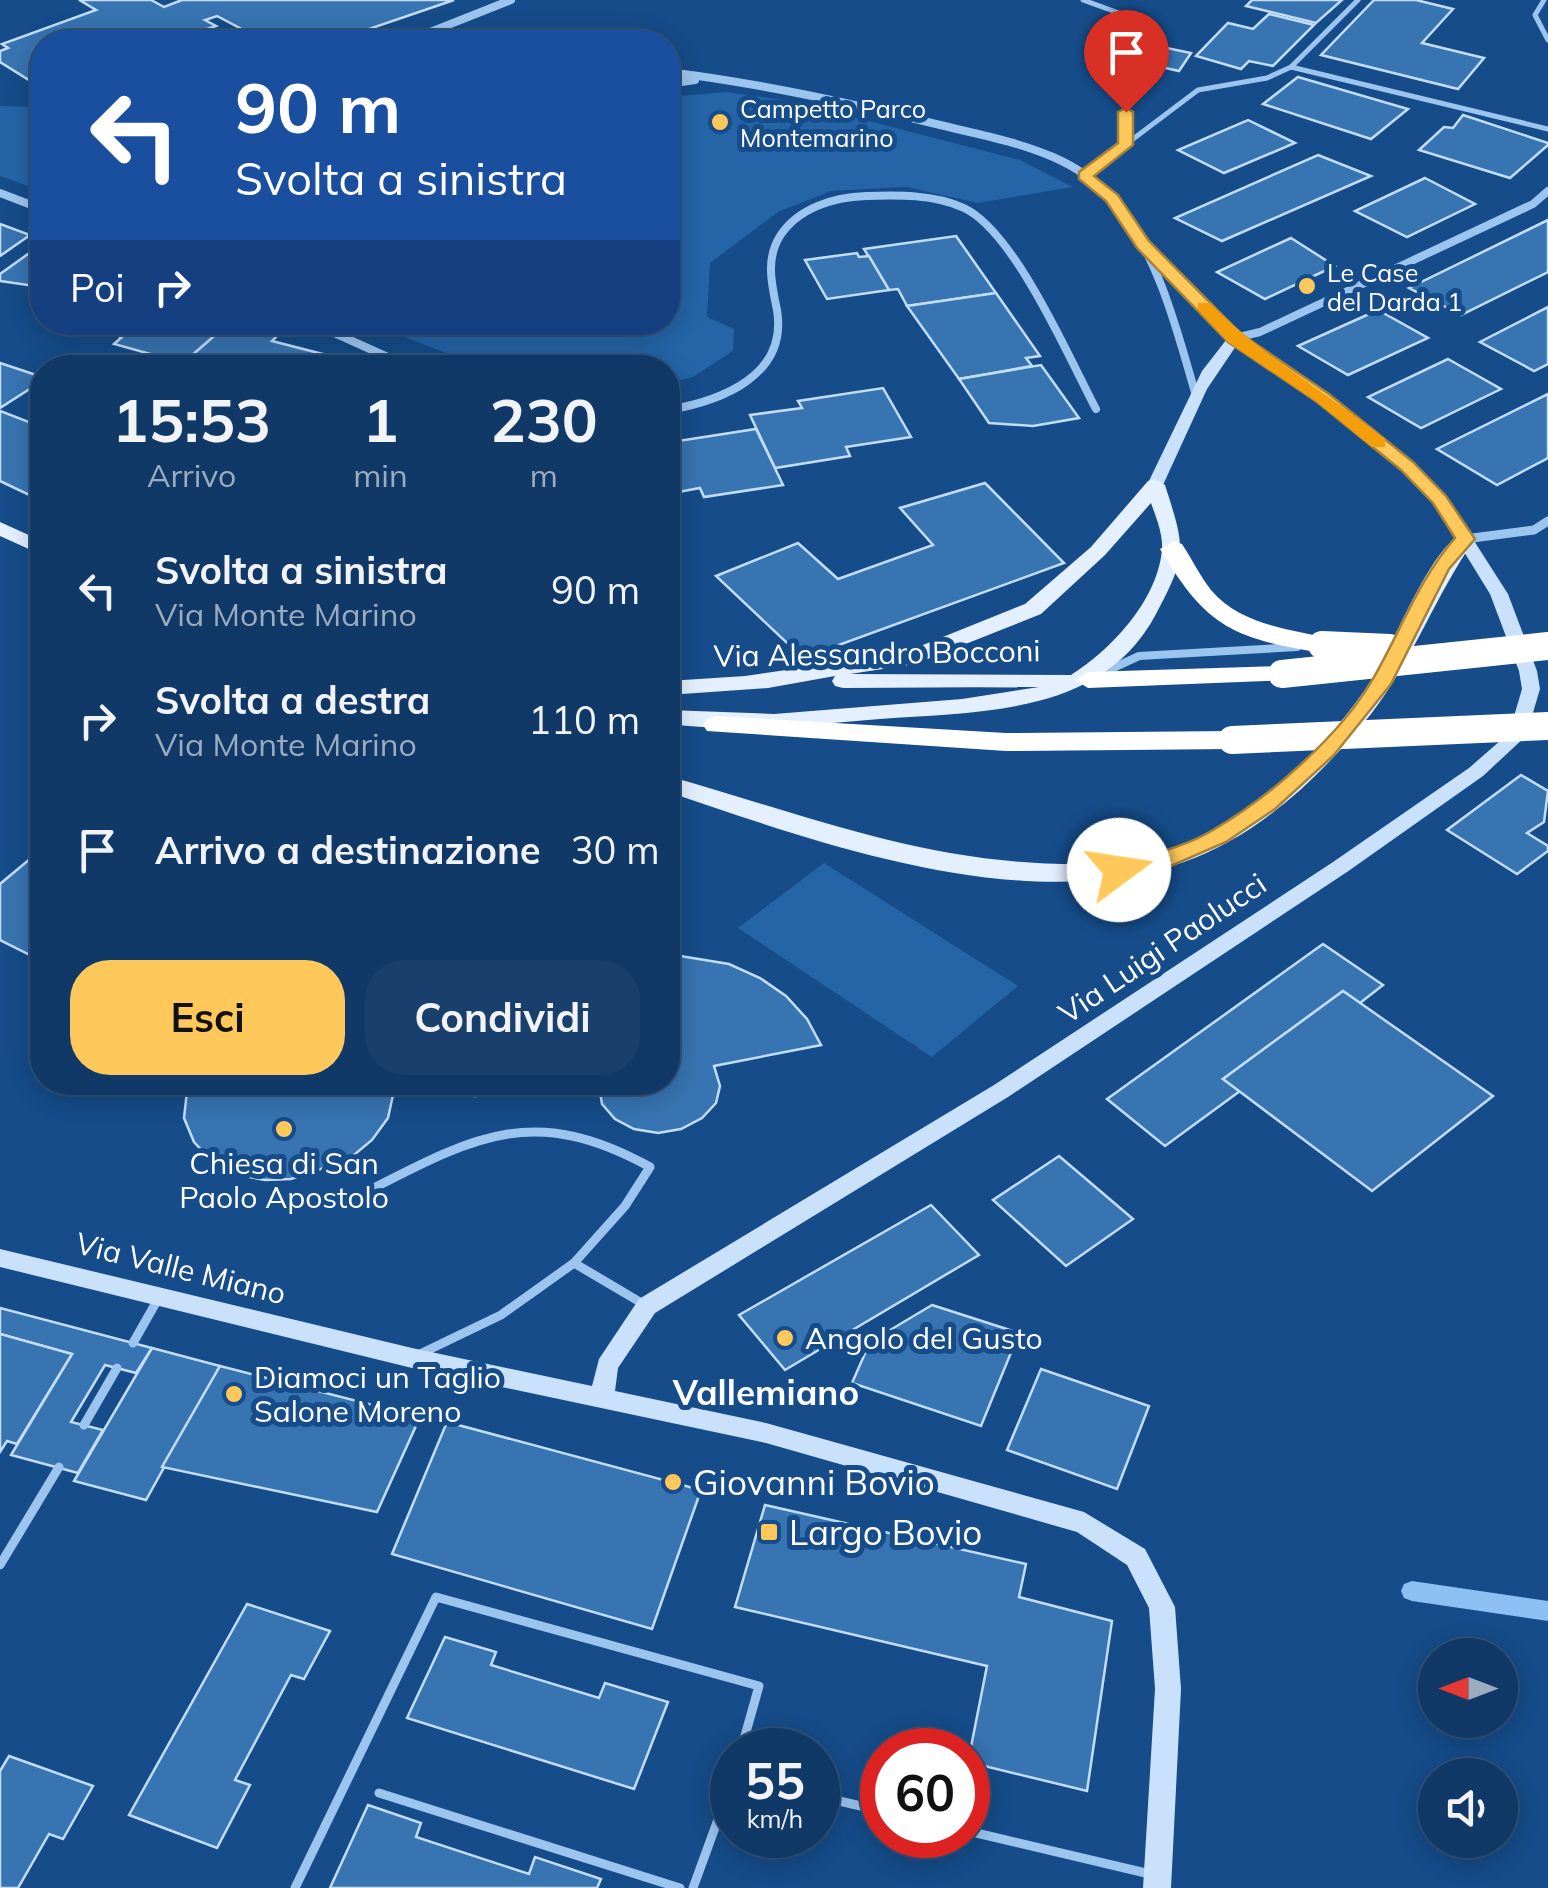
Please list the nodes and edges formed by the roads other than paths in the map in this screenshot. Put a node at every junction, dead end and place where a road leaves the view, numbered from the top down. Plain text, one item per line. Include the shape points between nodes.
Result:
1 (511, 0) edge
2 (1083, 0) edge
3 (1358, 0) edge
4 (1544, 0) edge
5 (435, 30) edge
6 (1548, 40) edge
7 (1291, 67) junction
8 (680, 74) edge
9 (710, 78) junction
10 (680, 82) edge
11 (1548, 129) edge
12 (1125, 145) junction
13 (1084, 176) junction
14 (1548, 191) edge
15 (0, 192) edge
16 (30, 204) edge
17 (1142, 244) junction
18 (339, 335) edge
19 (1234, 338) junction
20 (383, 355) edge
21 (1196, 396) junction
22 (680, 407) edge
23 (1096, 408) dead end
24 (1155, 484) junction
25 (1548, 521) edge
26 (0, 528) edge
27 (1465, 539) junction
28 (30, 543) edge
29 (1173, 549) junction
30 (1322, 646) junction
31 (1548, 646) edge
32 (1518, 652) junction
33 (1088, 680) junction
34 (751, 681) junction
35 (680, 687) edge
36 (680, 719) edge
37 (718, 725) junction
38 (1548, 726) edge
39 (680, 788) edge
40 (366, 1192) dead end
41 (0, 1258) edge
42 (574, 1263) junction
43 (160, 1296) junction
44 (647, 1306) junction
45 (133, 1343) dead end
46 (412, 1358) junction
47 (117, 1368) dead end
48 (602, 1397) junction
49 (84, 1426) dead end
50 (59, 1468) dead end
51 (0, 1565) edge
52 (747, 1728) edge
53 (380, 1793) dead end
54 (990, 1837) edge
55 (710, 1841) edge
56 (1158, 1882) edge
57 (295, 1888) edge
58 (680, 1888) edge
59 (693, 1888) edge

1 - 5 street
2 - 12 lane via 1127,16
3 - 7 lane
4 - 6 lane via 1534,15
7 - 11 lane
7 - 12 lane via 1198,90
8 - 9 street
9 - 10 street
9 - 13 street via 809,91 1034,148
12 - 13 lane
13 - 17 street via 1112,198
14 - 19 street via 1401,268
15 - 16 street
17 - 19 street
17 - 21 street via 1174,319
18 - 20 street
19 - 21 street via 1212,360
19 - 27 street, Via Luigi Paolucci via 1407,466
21 - 24 street
22 - 23 street via 725,395 771,358 779,332 770,272 776,242 789,222 814,206 853,196 894,196 975,213 1047,316
24 - 29 main road
24 - 34 main road via 1098,552 1033,609 906,659
25 - 27 street via 1534,530
26 - 28 main road
27 - 39 main road via 1440,567 1381,684 1327,750 1219,837 1165,859 1119,870 974,865 813,832
27 - 44 street, Via Luigi Paolucci via 1499,594 1528,671 1531,688 1517,736 1340,867 1001,1091
29 - 30 highway via 1222,615 1274,637
29 - 33 main road via 1149,612
30 - 32 highway, bridge
30 - 33 lane via 1139,656
31 - 32 highway, bridge
32 - 33 highway, bridge via 1282,674
33 - 34 main road, Via Alessandro Bocconi
33 - 37 main road via 1031,699
34 - 35 main road, Via Alessandro Bocconi
36 - 37 main road
37 - 38 highway, bridge via 1006,742
40 - 42 lane via 450,1149 503,1131 568,1132 626,1151 650,1166
41 - 43 street, Via Valle Miano
42 - 44 lane
42 - 46 lane via 538,1296
43 - 45 lane
43 - 46 street, Via Valle Miano
44 - 48 street via 607,1366
46 - 48 street, Via Valle Miano
47 - 49 lane
48 - 56 street, Via Valle Miano via 766,1433 1084,1524 1136,1557 1162,1606 1168,1689
50 - 51 lane
52 - 57 lane via 759,1686 436,1597
53 - 58 lane
54 - 56 lane
55 - 59 lane

